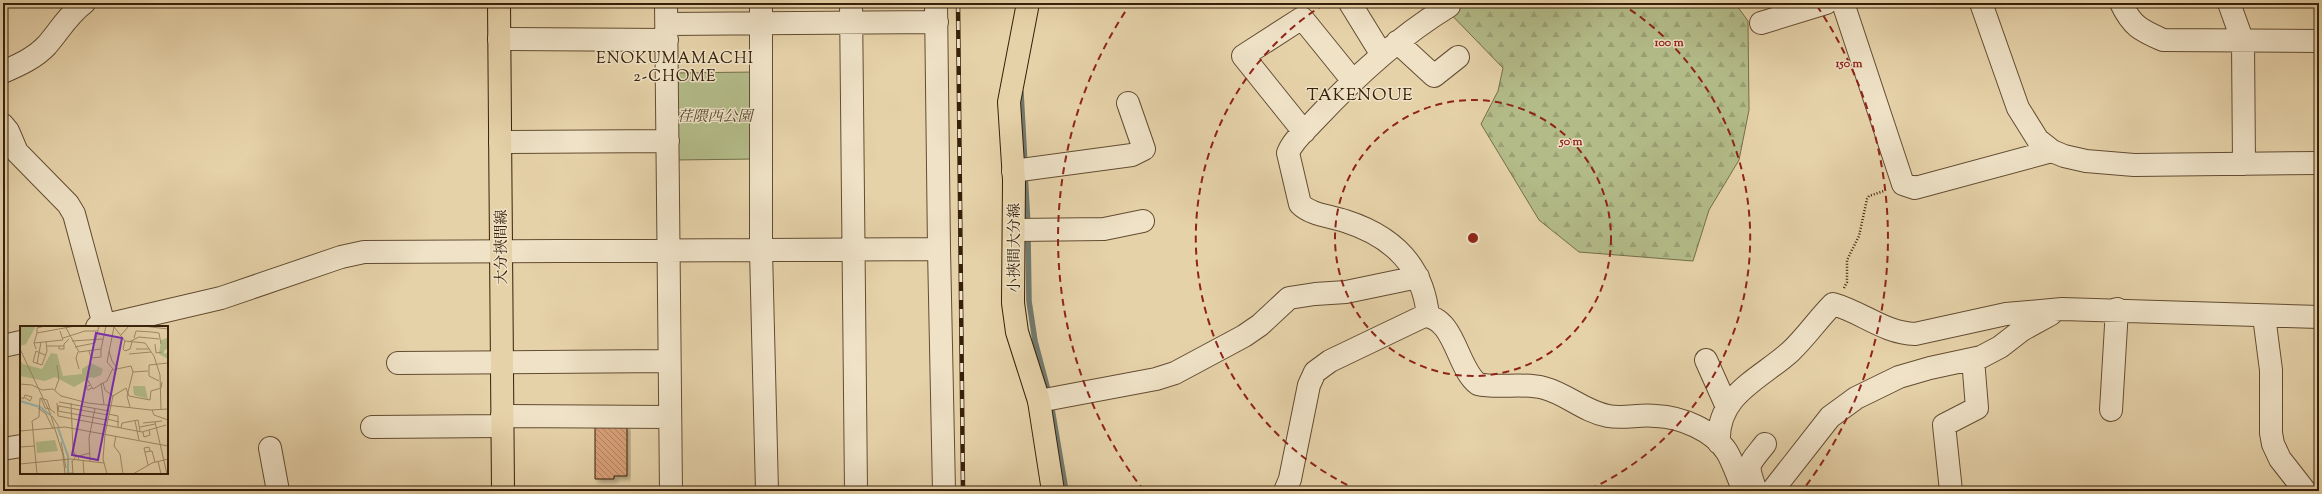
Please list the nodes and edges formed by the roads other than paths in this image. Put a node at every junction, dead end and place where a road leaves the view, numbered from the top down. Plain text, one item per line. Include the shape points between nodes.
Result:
1 (84, 3) edge
2 (499, 3) edge
3 (1028, 3) edge
4 (1350, 3) edge
5 (1826, 3) edge
6 (1843, 3) edge
7 (2121, 3) edge
8 (2229, 3) edge
9 (1987, 5) edge
10 (1449, 6) dead end
11 (761, 13) edge
12 (851, 13) edge
13 (937, 13) edge
14 (667, 22) edge
15 (1761, 23) dead end
16 (499, 39) junction
17 (2319, 41) edge
18 (2243, 42) junction
19 (1389, 48) junction
20 (1458, 57) dead end
21 (3, 72) edge
22 (1353, 81) junction
23 (1128, 103) dead end
24 (3, 125) edge
25 (1304, 132) junction
26 (668, 141) junction
27 (500, 142) junction
28 (2052, 151) junction
29 (2319, 163) edge
30 (2244, 164) junction
31 (1014, 171) junction
32 (1143, 221) dead end
33 (1014, 230) junction
34 (939, 249) junction
35 (853, 250) junction
36 (500, 251) junction
37 (761, 251) junction
38 (669, 252) junction
39 (1418, 277) junction
40 (2062, 308) junction
41 (2117, 309) junction
42 (1428, 316) junction
43 (2264, 316) junction
44 (2319, 317) edge
45 (100, 326) edge
46 (20, 342) edge
47 (3, 346) edge
48 (1973, 359) junction
49 (1706, 360) dead end
50 (670, 361) junction
51 (501, 362) junction
52 (398, 363) dead end
53 (1039, 401) junction
54 (1727, 407) junction
55 (2111, 410) dead end
56 (670, 417) junction
57 (502, 421) junction
58 (372, 427) dead end
59 (1719, 443) junction
60 (1765, 444) dead end
61 (20, 446) edge
62 (270, 448) dead end
63 (3, 449) edge
64 (278, 491) edge
65 (503, 491) edge
66 (671, 491) edge
67 (767, 491) edge
68 (856, 491) edge
69 (944, 491) edge
70 (1053, 491) edge
71 (1284, 491) edge
72 (1744, 491) edge
73 (1756, 491) edge
74 (1772, 491) edge
75 (1952, 491) edge
76 (2305, 491) edge

1 - 21 street via 68,16 47,45 29,60
2 - 16 main road, 大分挾間線
3 - 31 main road, 小挾間大分線 via 1009,102
4 - 19 street
5 - 15 street
6 - 28 street via 1903,184 1915,188
7 - 18 street via 2129,20 2147,33 2163,40
8 - 18 street
9 - 28 street via 2018,108 2038,140
10 - 19 street via 1414,28
11 - 12 street
11 - 14 street
11 - 37 street
12 - 13 street
12 - 35 street
13 - 34 street
14 - 16 street
14 - 26 street
16 - 27 main road, 大分挾間線
17 - 18 street
18 - 30 street
19 - 20 street via 1434,76
19 - 22 street
22 - 25 street
22 - 25 street via 1302,18 1243,56
23 - 31 street via 1144,149 1140,153
24 - 45 street via 17,152 68,204 74,214
25 - 39 street via 1288,153 1300,204 1310,211 1361,227 1388,242 1401,252
26 - 27 street
26 - 38 street
27 - 36 main road, 大分挾間線
28 - 30 street via 2064,156 2111,164
29 - 30 street
31 - 33 main road, 小挾間大分線
32 - 33 street via 1090,230
33 - 53 main road, 小挾間大分線 via 1014,318
34 - 35 street
34 - 69 street
35 - 37 street
35 - 68 street
36 - 38 street
36 - 45 street via 364,252 341,257 204,303
36 - 51 main road, 大分挾間線
37 - 38 street
37 - 67 street
38 - 50 street
39 - 42 street via 1426,296
39 - 53 street via 1346,292 1289,298 1244,336 1175,373 1156,379
40 - 41 street
40 - 48 street via 2022,330 2000,347
40 - 54 street via 2006,314 1915,334 1904,334 1833,304 1792,350 1745,387
41 - 43 street
41 - 55 street
42 - 59 street via 1434,318 1450,336 1470,376 1478,384 1545,388 1584,409 1609,416 1658,416 1683,421 1702,430
42 - 71 street via 1419,317 1338,356 1315,372 1309,385 1290,479
43 - 44 street
43 - 76 street via 2271,370 2273,444 2280,459
46 - 47 street
48 - 74 street via 1913,372 1856,398 1830,417
48 - 75 street via 1977,408 1944,425
49 - 54 street
50 - 51 street
50 - 56 street
51 - 52 street
51 - 57 main road, 大分挾間線
53 - 70 main road, 小挾間大分線
54 - 59 street via 1720,421
56 - 57 street
56 - 66 street
57 - 58 street
57 - 65 main road, 大分挾間線
59 - 72 street via 1727,452
60 - 73 street via 1749,464 1748,470
61 - 63 street
62 - 64 street

